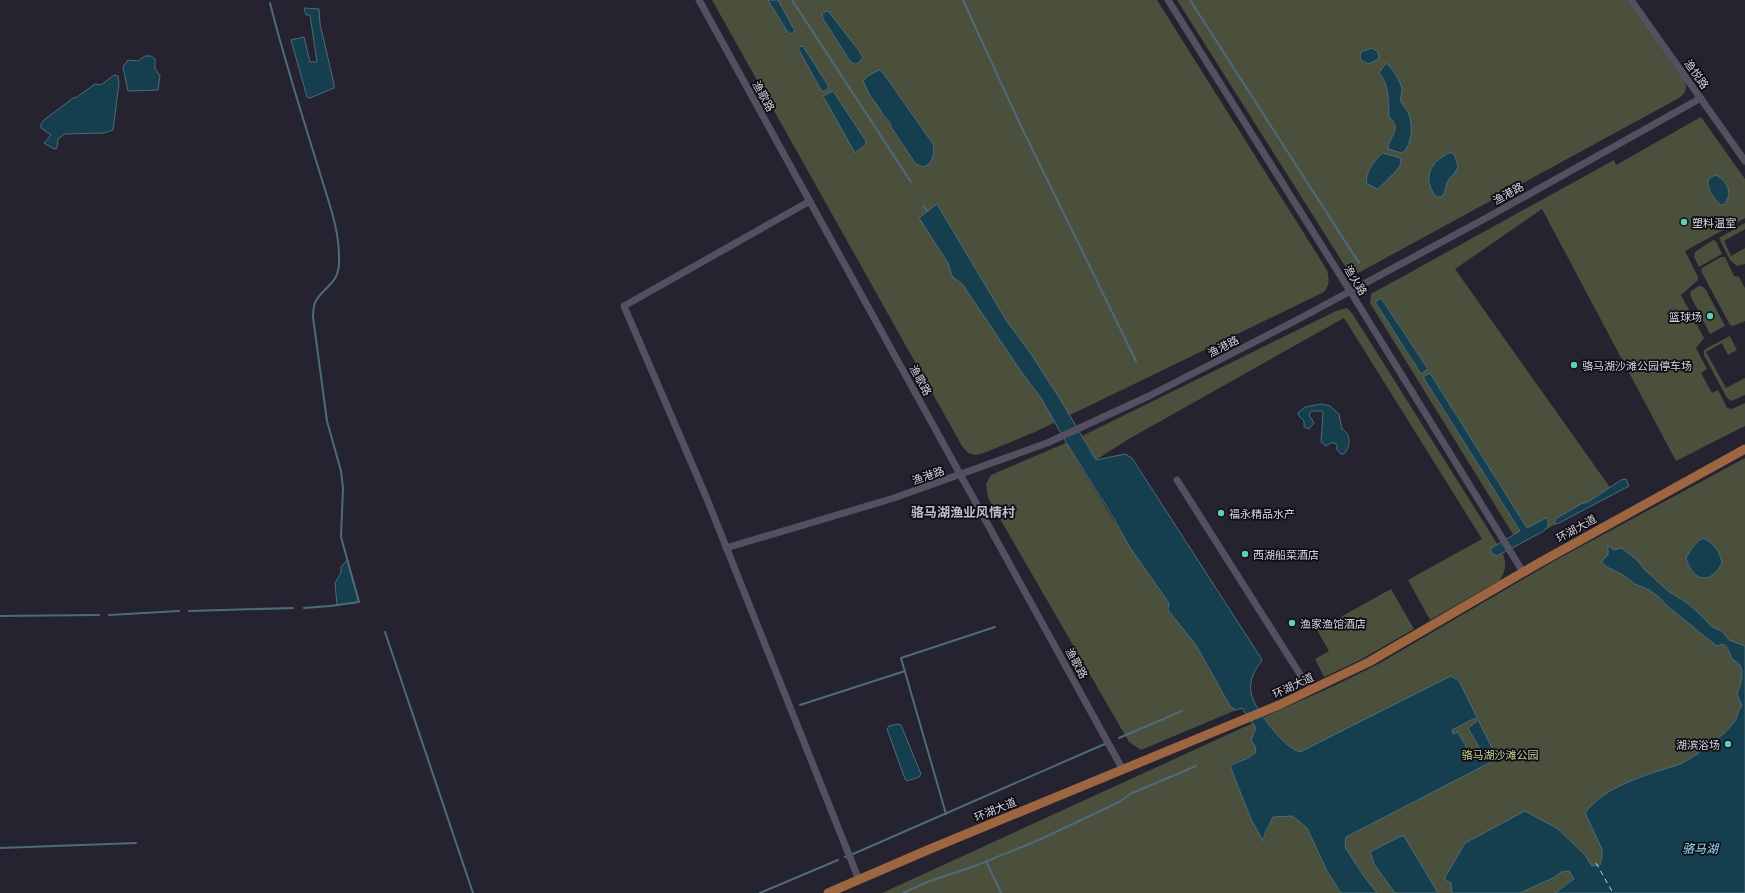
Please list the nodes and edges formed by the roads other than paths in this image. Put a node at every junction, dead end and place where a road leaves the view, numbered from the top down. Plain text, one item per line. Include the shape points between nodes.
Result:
1 (699, 0) edge
2 (1168, 0) edge
3 (1631, 0) edge
4 (1701, 98) junction
5 (1745, 161) edge
6 (810, 201) junction
7 (1350, 291) junction
8 (1745, 449) edge
9 (961, 475) junction
10 (1178, 480) dead end
11 (726, 548) junction
12 (1523, 572) junction
13 (1310, 690) junction
14 (1123, 770) junction
15 (859, 880) junction
16 (828, 893) edge

1 - 6 street, 渔歌路
2 - 7 street, 渔火路
3 - 4 street, 渔悦路
4 - 5 street, 渔悦路
4 - 7 street, 渔港路
6 - 9 street, 渔歌路
6 - 11 street via 624,306
7 - 9 street, 渔港路 via 1128,405 1046,443
7 - 12 street, 渔火路
8 - 12 main road, 环湖大道
9 - 11 street, 渔港路 via 894,498
9 - 14 street, 渔歌路
10 - 13 street
11 - 15 street
12 - 13 main road, 环湖大道 via 1369,662
13 - 14 main road, 环湖大道
14 - 15 main road, 环湖大道
15 - 16 main road, 环湖大道

